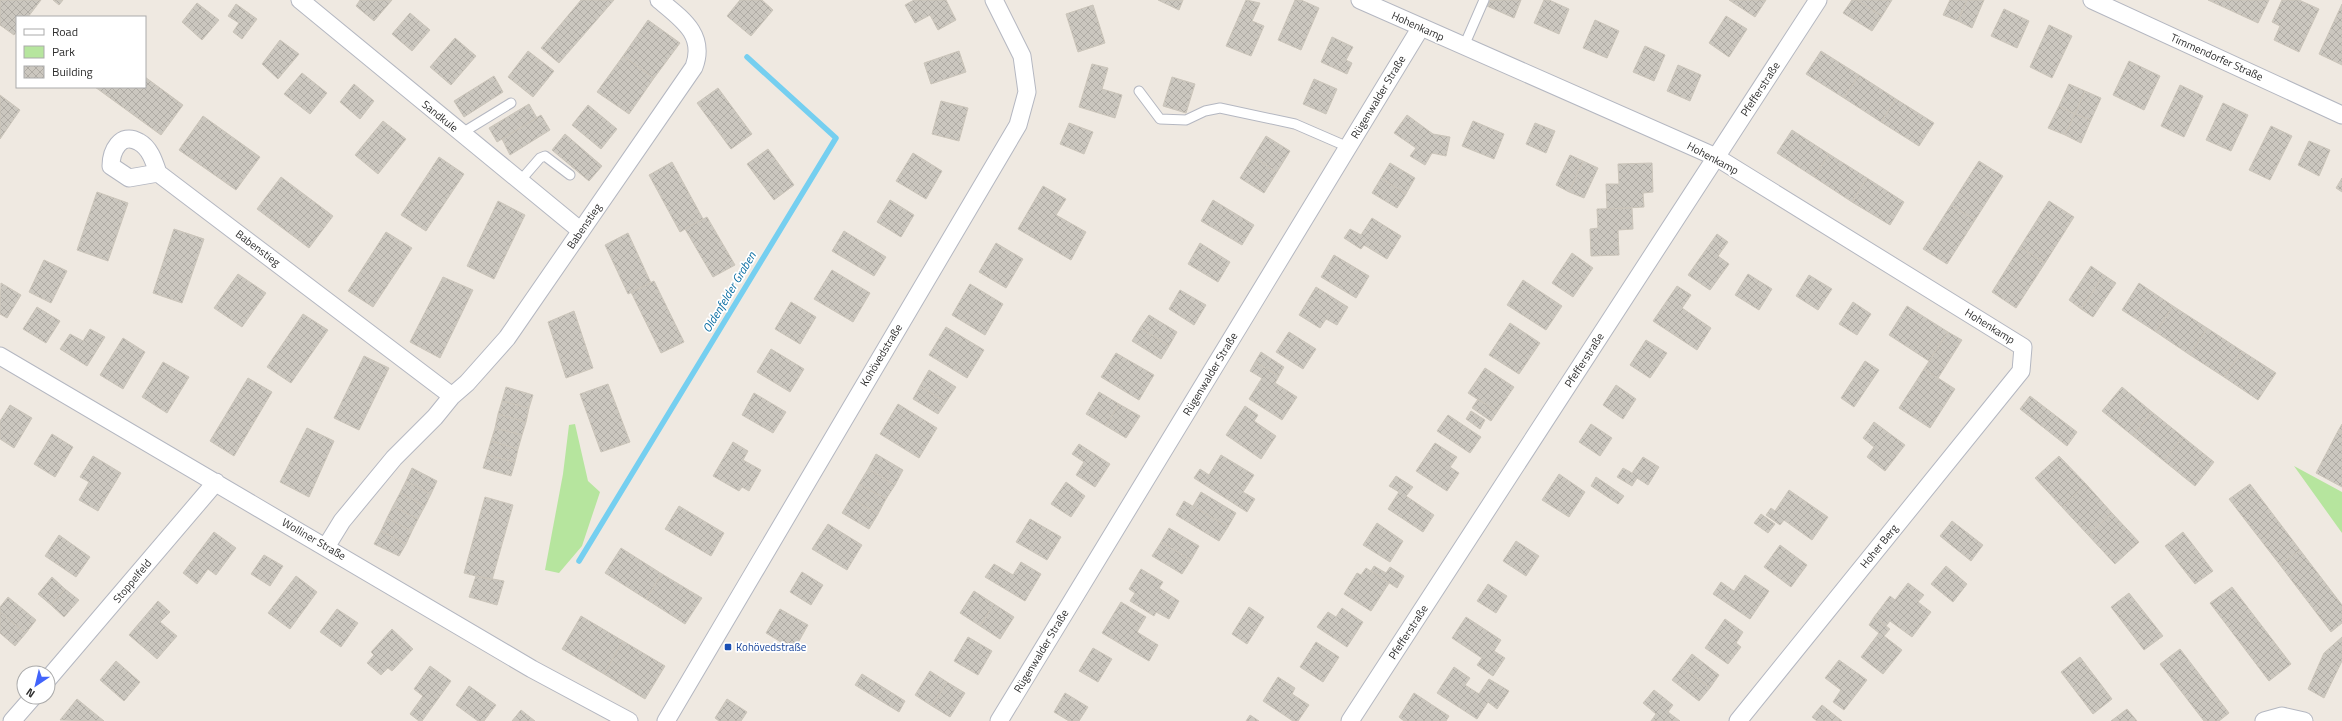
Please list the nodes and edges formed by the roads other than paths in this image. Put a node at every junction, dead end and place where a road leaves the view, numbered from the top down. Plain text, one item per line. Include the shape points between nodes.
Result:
1 (300, 0) edge
2 (659, 0) edge
3 (994, 0) edge
4 (1360, 0) edge
5 (1484, 0) edge
6 (1818, 0) edge
7 (2092, 0) edge
8 (1421, 27) junction
9 (1464, 46) junction
10 (1139, 91) dead end
11 (511, 103) dead end
12 (2342, 115) edge
13 (462, 133) junction
14 (1348, 147) junction
15 (1716, 157) junction
16 (158, 173) dead end
17 (570, 176) dead end
18 (520, 181) junction
19 (581, 231) junction
20 (0, 356) edge
21 (2021, 371) joint
22 (452, 396) junction
23 (216, 482) junction
24 (326, 547) junction
25 (56, 670) edge
26 (25, 705) edge
27 (12, 721) edge
28 (628, 721) edge
29 (666, 721) edge
30 (999, 721) edge
31 (1350, 721) edge
32 (1738, 721) edge
33 (2264, 721) edge
34 (2304, 721) edge

1 - 13 street, Sandkule
2 - 19 street, Babenstieg via 691,30 698,44 698,57 694,67
3 - 29 street, Kohövedstraße via 1022,56 1026,92 1018,125
4 - 8 street, Hohenkamp
5 - 9 lane
6 - 15 street, Pfefferstraße
7 - 12 street, Timmendorfer Straße
8 - 9 street, Hohenkamp
8 - 14 street, Rügenwalder Straße
9 - 15 street, Hohenkamp
10 - 14 lane via 1160,119 1186,120 1205,111 1220,108 1295,124
11 - 13 lane
13 - 18 street, Sandkule
14 - 30 street, Rügenwalder Straße
15 - 21 street, Hohenkamp via 2023,347
15 - 31 street, Pfefferstraße
16 - 22 street, Babenstieg
17 - 18 lane via 546,156 540,158
18 - 19 street, Sandkule
19 - 22 street, Babenstieg via 506,338 467,383
20 - 23 street, Wolliner Straße
21 - 32 street, Hoher Berg
22 - 24 street, Babenstieg via 394,458 342,521
23 - 24 street, Wolliner Straße
23 - 25 street, Stoppelfeld
24 - 28 street, Wolliner Straße via 532,668
26 - 27 street
33 - 34 street via 2282,716

